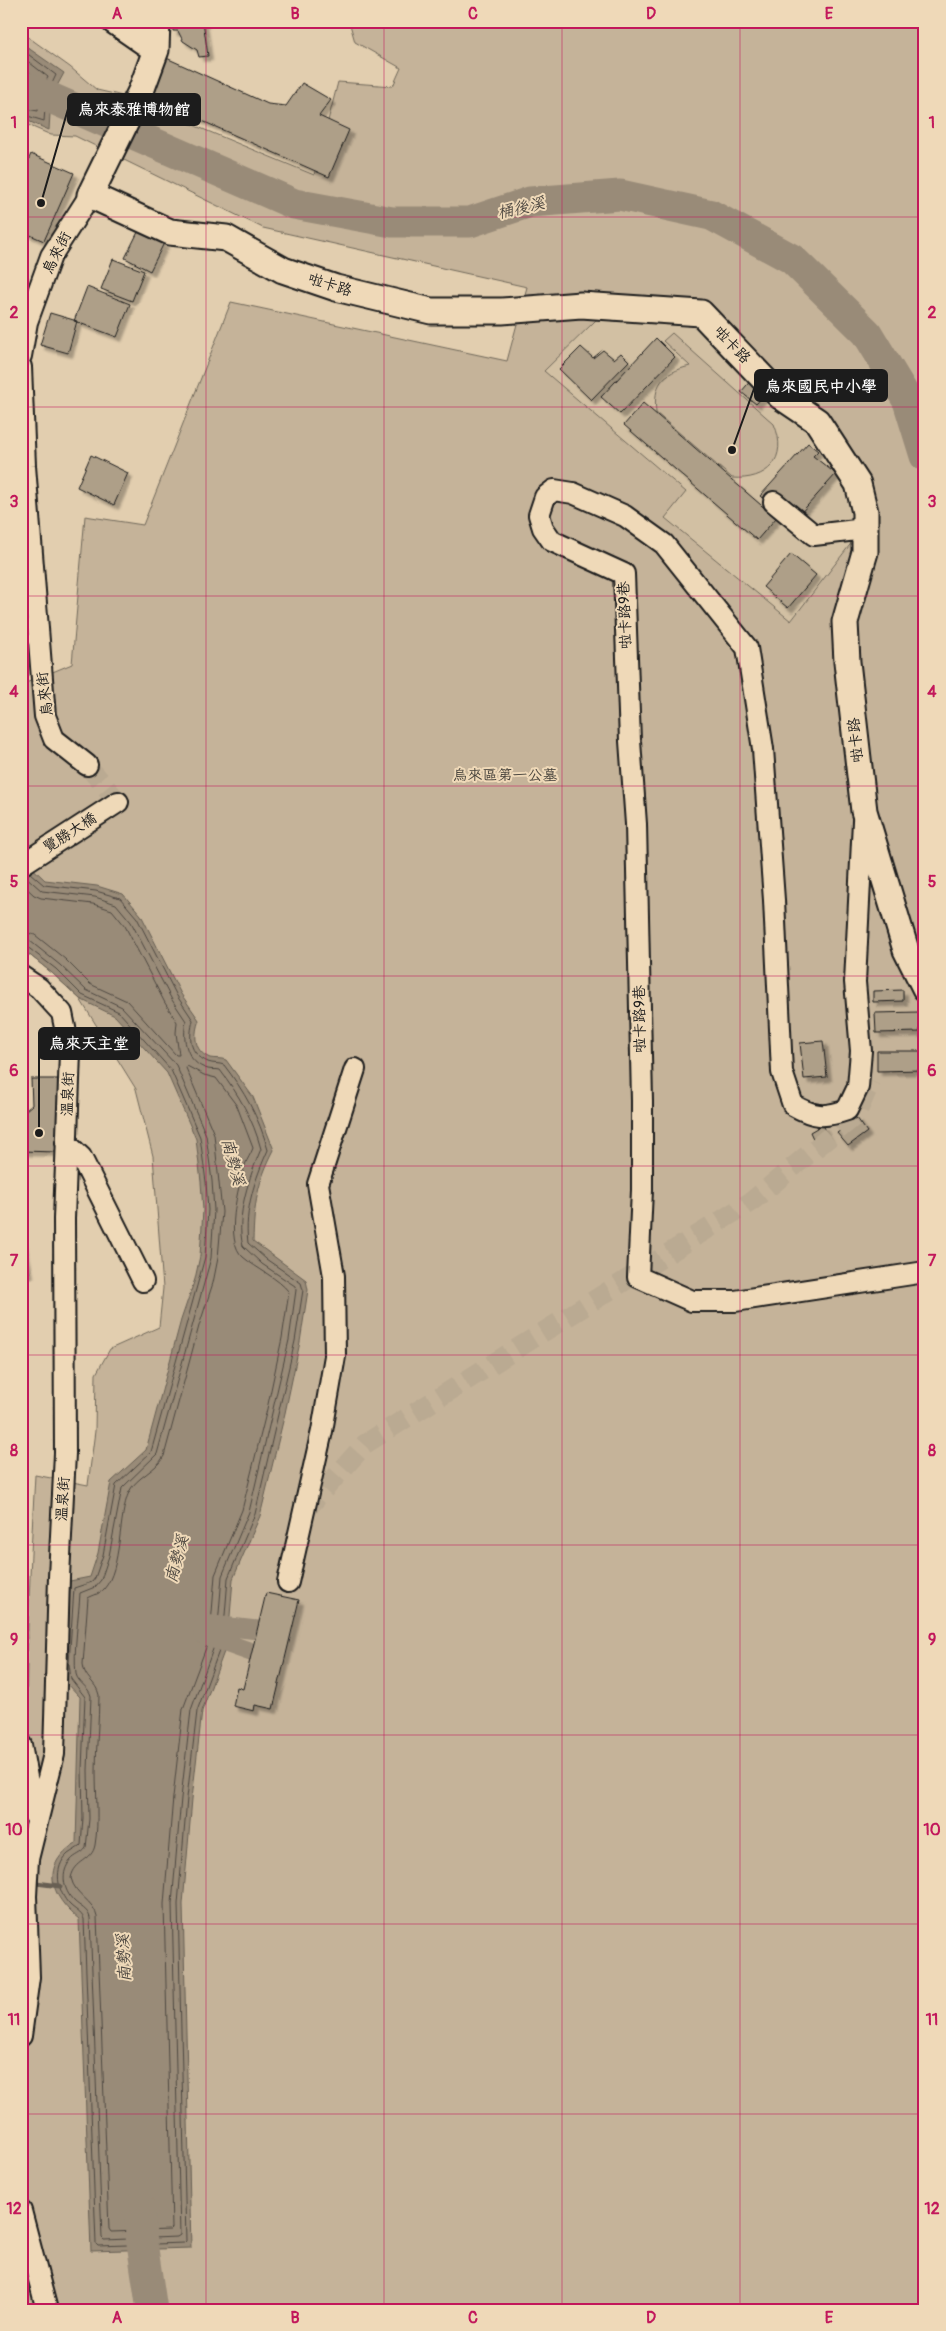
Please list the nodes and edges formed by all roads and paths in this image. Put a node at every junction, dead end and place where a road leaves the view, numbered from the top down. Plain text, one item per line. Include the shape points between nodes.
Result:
1 (114, 21) edge
2 (157, 21) edge
3 (156, 50) junction
4 (90, 194) junction
5 (21, 356) edge
6 (21, 367) edge
7 (774, 502) dead end
8 (865, 530) junction
9 (86, 765) tunnel mouth
10 (118, 802) dead end
11 (864, 811) junction
12 (21, 865) edge
13 (858, 912) junction
14 (21, 976) edge
15 (925, 988) edge
16 (356, 1068) dead end
17 (871, 1081) tunnel mouth
18 (66, 1143) junction
19 (925, 1272) edge
20 (143, 1281) dead end
21 (288, 1582) dead end
22 (21, 1745) edge
23 (35, 1825) junction
24 (21, 2036) edge
25 (21, 2211) edge
26 (47, 2310) edge

1 - 3 main road
2 - 3 main road
3 - 4 main road, 烏來街 via 141,91
4 - 5 street, 烏來街 via 51,256 27,322
4 - 8 main road, 啦卡路 via 170,232 226,238 283,270 336,288 431,311 502,311 581,305 701,312 780,396 818,422 858,484 865,512
6 - 9 street, 烏來街 via 25,466 45,716 54,739
7 - 8 street via 814,535
8 - 11 main road, 啦卡路 via 865,552 845,622
10 - 12 street, 覽勝大橋
11 - 13 street, 啦卡路9巷
11 - 15 main road, 啦卡路 via 906,950
13 - 17 street via 867,967
13 - 19 street, 啦卡路9巷 via 855,982 861,1051 858,1087 847,1110 828,1116 807,1113 793,1105 782,1072 763,748 747,648 664,544 625,516 573,493 554,490 545,498 539,515 552,541 624,574 636,824 642,1101 638,1277 692,1301 735,1301
14 - 18 street, 溫泉街 via 39,988 62,1013 70,1052
16 - 21 street via 318,1184 334,1276 334,1356 322,1431
18 - 20 street via 81,1157
18 - 23 street, 溫泉街 via 65,1453 54,1754
22 - 23 street
23 - 24 street, 溫泉街 via 28,1859 26,1896 30,1977
25 - 26 street

